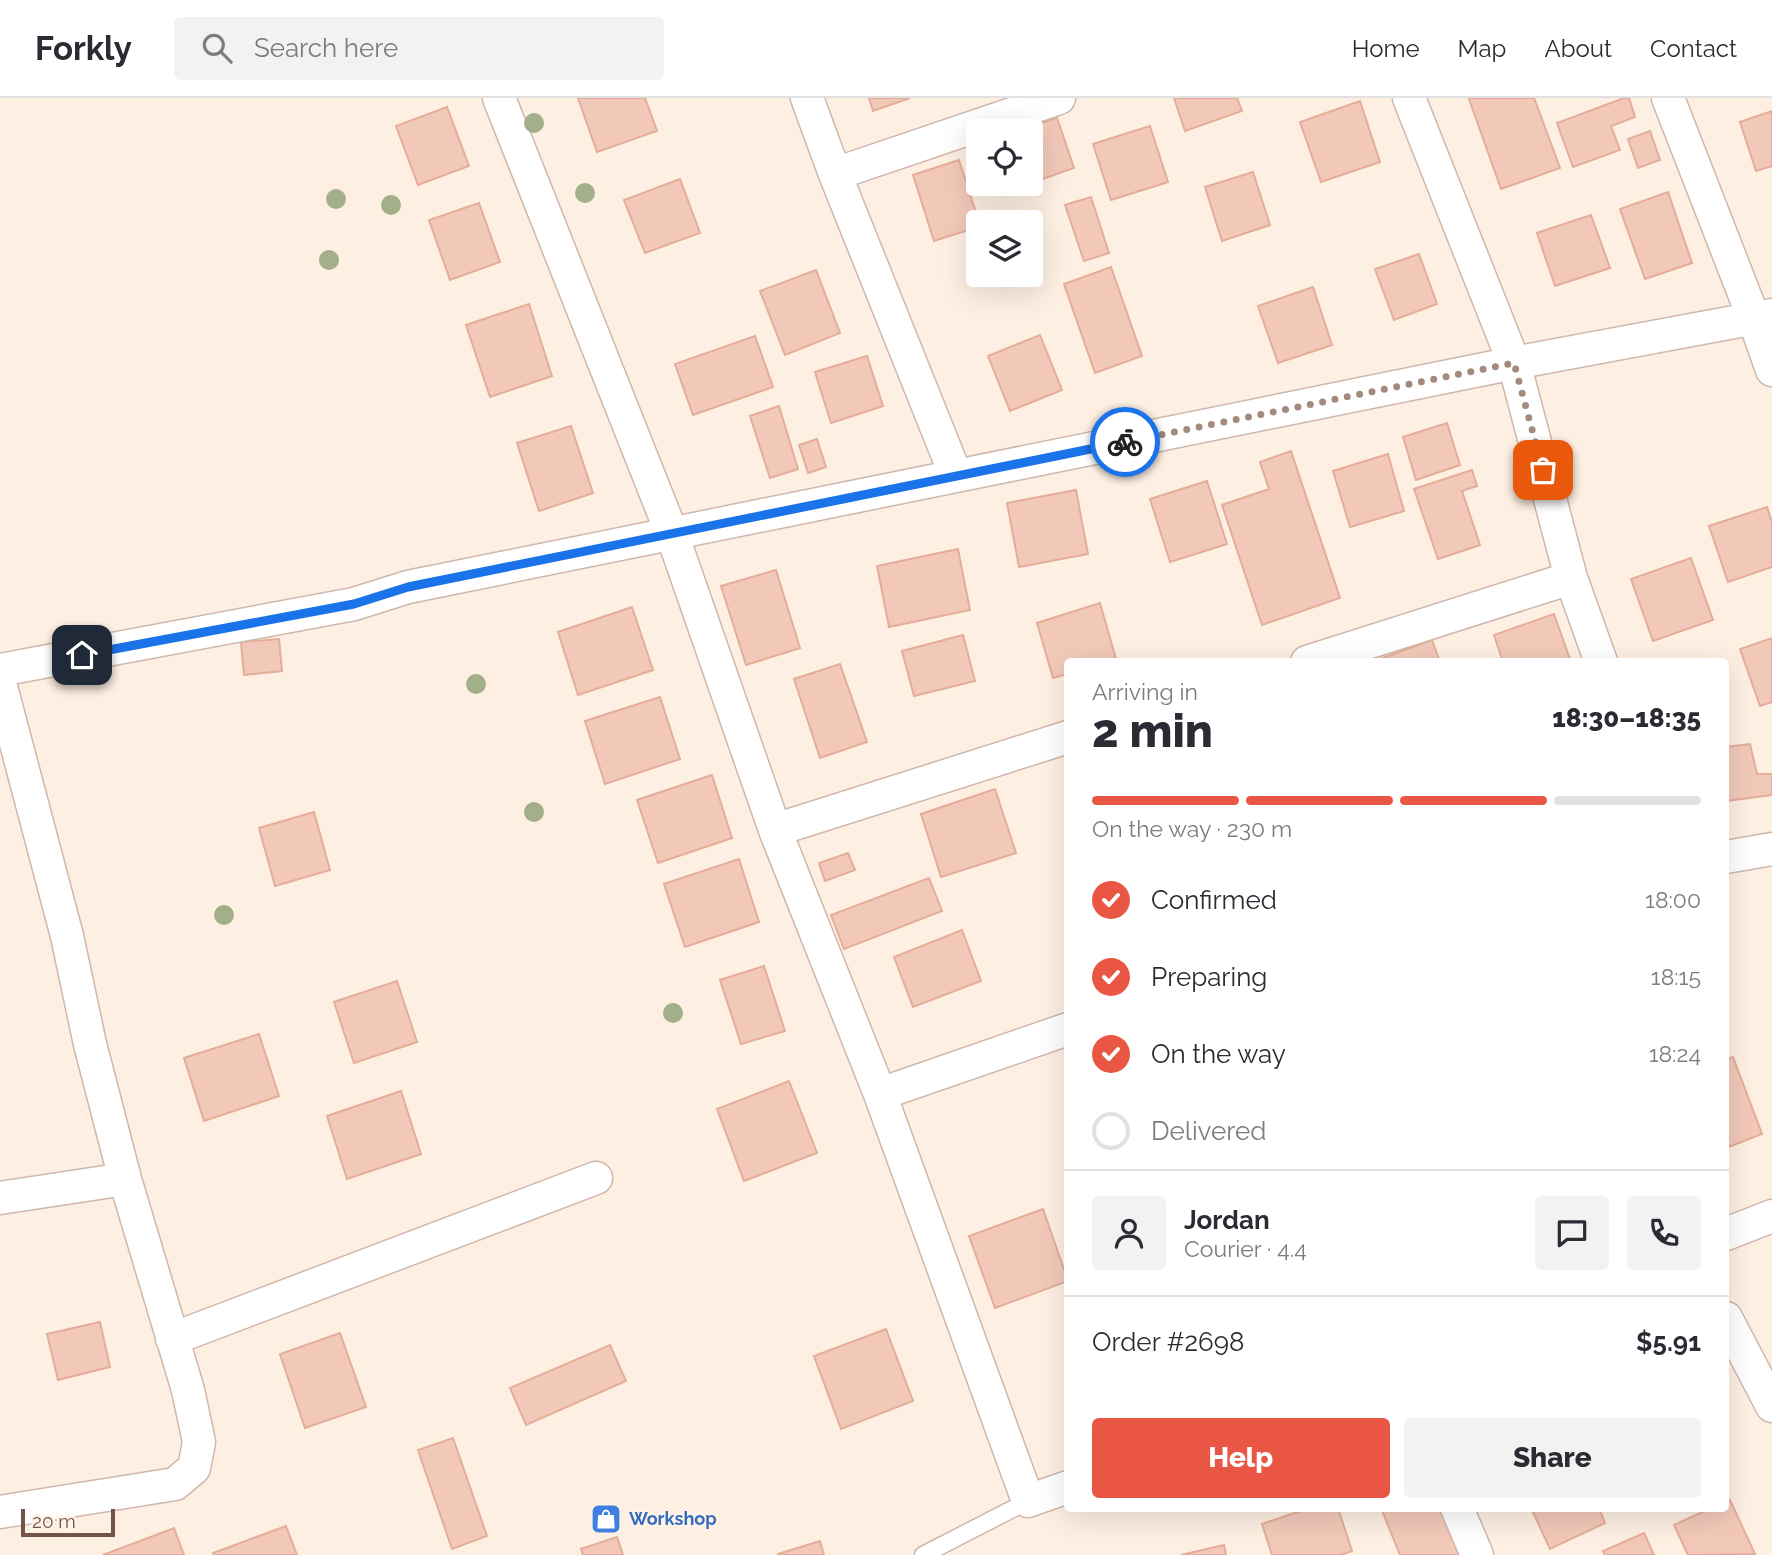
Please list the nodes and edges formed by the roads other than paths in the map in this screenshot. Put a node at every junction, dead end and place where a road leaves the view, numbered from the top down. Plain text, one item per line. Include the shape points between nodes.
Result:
1 (499, 98) edge
2 (807, 98) edge
3 (1059, 98) edge
4 (1409, 98) edge
5 (1668, 98) edge
6 (835, 174) junction
7 (1763, 317) edge
8 (1514, 363) junction
9 (1772, 370) edge
10 (956, 476) junction
11 (672, 534) junction
12 (1571, 578) junction
13 (1320, 658) edge
14 (1600, 658) edge
15 (0, 670) edge
16 (0, 683) edge
17 (1064, 738) edge
18 (775, 830) junction
19 (1772, 849) edge
20 (1729, 856) edge
21 (1064, 1030) edge
22 (880, 1094) junction
23 (125, 1178) junction
24 (596, 1178) dead end
25 (0, 1198) edge
26 (1772, 1216) edge
27 (1729, 1233) edge
28 (1729, 1324) edge
29 (172, 1339) junction
30 (1772, 1406) edge
31 (1064, 1488) edge
32 (1028, 1501) junction
33 (0, 1512) edge
34 (1459, 1512) edge
35 (923, 1555) edge
36 (1477, 1555) edge

1 - 11 street
2 - 6 street
3 - 6 street
4 - 8 street
5 - 7 street
6 - 10 street
7 - 8 street
7 - 9 street
8 - 10 street
8 - 12 street
10 - 11 street
11 - 15 street via 408,587 354,604
11 - 18 street
12 - 13 street
12 - 14 street
16 - 23 street
17 - 18 street
18 - 22 street
19 - 20 street
21 - 22 street
22 - 32 street
23 - 25 street
23 - 29 street
24 - 29 street
26 - 27 street
28 - 30 street
29 - 33 street via 199,1443 194,1468 175,1484
31 - 32 street
32 - 35 lane
34 - 36 street

